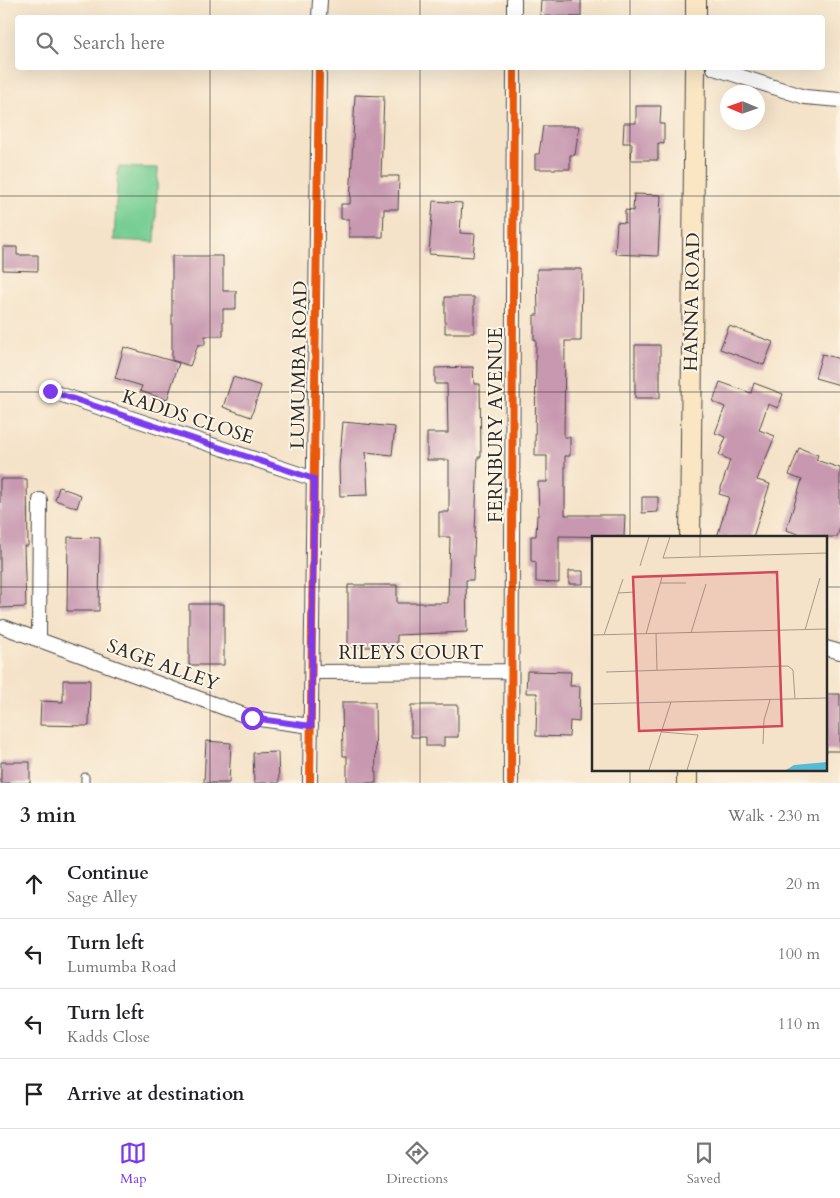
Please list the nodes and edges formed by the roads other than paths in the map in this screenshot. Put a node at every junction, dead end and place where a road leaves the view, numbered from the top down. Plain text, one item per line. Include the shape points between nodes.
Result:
1 (320, 0) edge
2 (514, 0) edge
3 (696, 0) edge
4 (319, 15) edge
5 (514, 15) edge
6 (696, 15) edge
7 (319, 70) edge
8 (514, 70) edge
9 (695, 70) edge
10 (720, 70) edge
11 (840, 100) edge
12 (50, 391) dead end
13 (314, 479) junction
14 (40, 500) dead end
15 (690, 536) edge
16 (4, 627) dead end
17 (39, 639) junction
18 (511, 671) junction
19 (312, 672) junction
20 (311, 726) junction
21 (688, 770) edge
22 (310, 783) edge
23 (511, 783) edge
24 (687, 783) edge

1 - 4 street
2 - 5 street
3 - 6 street
7 - 13 street, LUMUMBA ROAD
8 - 18 street, FERNBURY AVENUE
9 - 15 street, HANNA ROAD
10 - 11 street via 805,97
12 - 13 street, KADDS CLOSE
13 - 19 street, LUMUMBA ROAD
14 - 17 street
16 - 17 street, SAGE ALLEY
17 - 20 street, SAGE ALLEY via 252,718
18 - 19 street, RILEYS COURT
18 - 23 street, FERNBURY AVENUE
19 - 20 street, LUMUMBA ROAD
20 - 22 street, LUMUMBA ROAD
21 - 24 street

